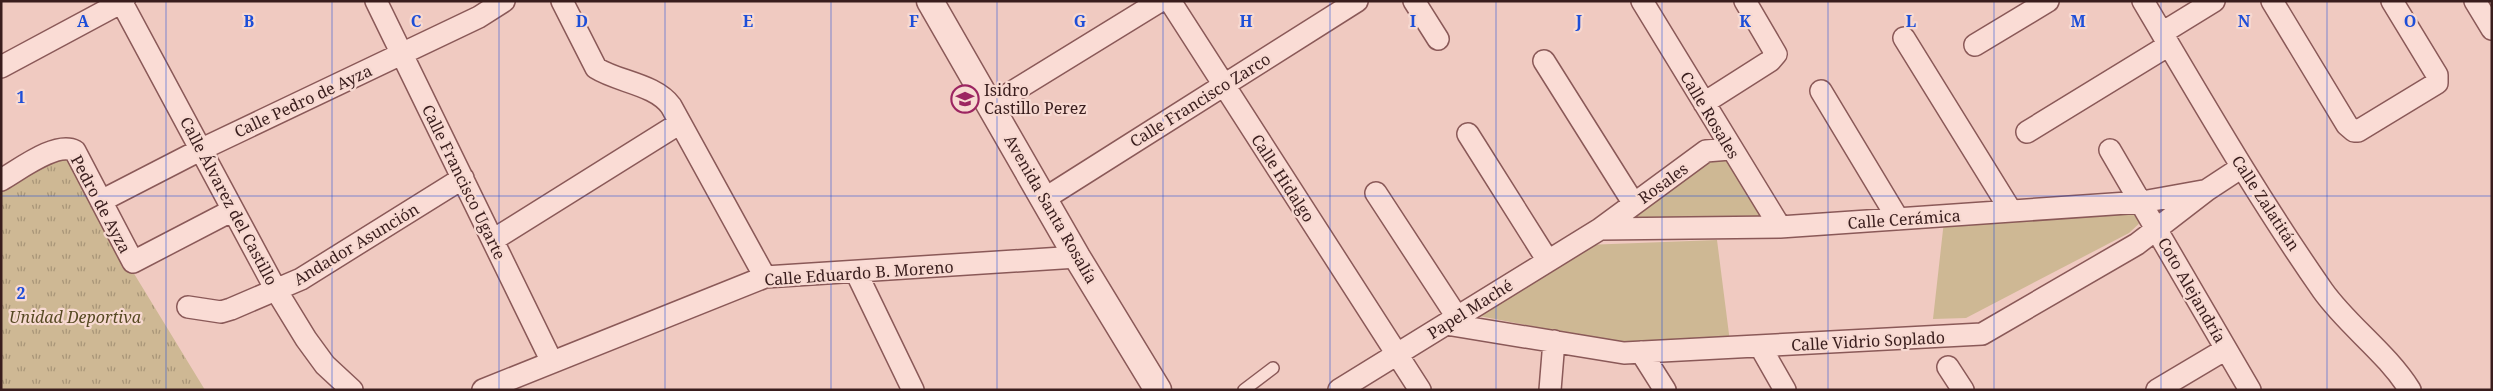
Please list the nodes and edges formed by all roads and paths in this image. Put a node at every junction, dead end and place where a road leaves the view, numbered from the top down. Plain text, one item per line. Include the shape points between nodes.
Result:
1 (376, 1) edge
2 (504, 1) edge
3 (562, 1) edge
4 (930, 1) edge
5 (1160, 1) edge
6 (1170, 1) edge
7 (1357, 1) edge
8 (1414, 1) edge
9 (1642, 1) edge
10 (1745, 1) edge
11 (2048, 1) edge
12 (2143, 1) edge
13 (2214, 1) edge
14 (2272, 1) edge
15 (2392, 1) edge
16 (2475, 1) edge
17 (122, 2) edge
18 (2492, 29) edge
19 (1438, 38) dead end
20 (1904, 38) dead end
21 (2166, 39) junction
22 (1975, 44) dead end
23 (403, 54) junction
24 (1544, 61) dead end
25 (1, 67) edge
26 (1223, 85) junction
27 (1820, 91) dead end
28 (1704, 103) junction
29 (992, 105) junction
30 (680, 123) junction
31 (2027, 132) dead end
32 (1468, 134) dead end
33 (202, 149) junction
34 (1730, 149) junction
35 (2110, 150) dead end
36 (2242, 166) junction
37 (463, 178) junction
38 (1, 180) edge
39 (2207, 190) junction
40 (1376, 193) dead end
41 (1044, 199) junction
42 (101, 201) junction
43 (2142, 202) junction
44 (1634, 204) junction
45 (233, 210) junction
46 (2011, 211) junction
47 (1898, 219) junction
48 (1780, 227) junction
49 (1600, 229) junction
50 (2158, 230) junction
51 (493, 240) junction
52 (1077, 257) junction
53 (1548, 262) junction
54 (856, 272) junction
55 (765, 278) junction
56 (276, 290) junction
57 (188, 307) dead end
58 (1452, 320) junction
59 (1554, 341) junction
60 (1760, 346) junction
61 (2226, 349) junction
62 (1641, 352) junction
63 (1398, 354) junction
64 (552, 362) junction
65 (1948, 366) dead end
66 (1273, 368) dead end
67 (352, 390) edge
68 (483, 390) edge
69 (913, 390) edge
70 (1158, 390) edge
71 (1244, 390) edge
72 (1339, 390) edge
73 (1420, 390) edge
74 (1550, 390) edge
75 (1665, 390) edge
76 (1785, 390) edge
77 (1963, 390) edge
78 (2157, 390) edge
79 (2250, 390) edge
80 (2410, 390) edge

1 - 23 street, Calle Francisco Ugarte
2 - 23 street, Calle Pedro de Ayza via 479,17
3 - 30 street via 596,68 660,95 671,106
4 - 29 street, Avenida Santa Rosalía
5 - 29 street
6 - 26 street, Calle Hidalgo
7 - 26 street, Calle Francisco Zarco
8 - 19 street
9 - 28 street, Calle Rosales
10 - 28 street via 1776,54
11 - 22 street
12 - 21 street, Calle Zalatitán
13 - 21 street
14 - 15 street via 2347,125 2358,131 2437,83 2437,75
16 - 18 street
17 - 25 street
17 - 33 street, Calle Álvarez del Castillo
20 - 46 street
21 - 31 street
21 - 36 street, Calle Zalatitán
23 - 33 street, Calle Pedro de Ayza
23 - 37 street, Calle Francisco Ugarte
24 - 44 street
26 - 41 street, Calle Francisco Zarco
26 - 63 street, Calle Hidalgo
27 - 47 street
28 - 34 street, Calle Rosales
29 - 41 street, Avenida Santa Rosalía
30 - 51 street
30 - 55 street
32 - 53 street
33 - 42 street, Calle Pedro de Ayza
33 - 45 street, Calle Álvarez del Castillo
34 - 44 street, Rosales via 1706,151
34 - 48 street, Calle Rosales
35 - 43 street, Coto Alejandría
36 - 39 street, Calle Vidrio Soplado
36 - 80 street, Calle Zalatitán via 2324,293 2399,372
37 - 51 street, Calle Francisco Ugarte
37 - 56 street, Andador Asunción via 309,274
38 - 42 street, Pedro de Ayza via 54,150 68,148 80,157
39 - 43 street, Calle Cerámica
39 - 50 street, Calle Vidrio Soplado
40 - 58 street
41 - 52 street, Avenida Santa Rosalía
42 - 45 street, Pedro de Ayza via 133,262
43 - 46 street, Calle Cerámica
43 - 50 street, Coto Alejandría
44 - 49 street, Rosales
45 - 56 street, Calle Álvarez del Castillo
46 - 47 street, Calle Cerámica
47 - 48 street, Calle Cerámica
48 - 49 street, Calle Cerámica
49 - 53 street, Papel Maché
50 - 60 street, Calle Vidrio Soplado via 1982,334
50 - 61 street, Coto Alejandría
51 - 64 street, Calle Francisco Ugarte
52 - 54 street, Calle Eduardo B. Moreno
52 - 70 street, Avenida Santa Rosalía
53 - 58 street, Papel Maché
54 - 55 street, Calle Eduardo B. Moreno
54 - 69 street
55 - 64 street, Calle Eduardo B. Moreno
56 - 57 street, Andador Asunción via 221,312
56 - 67 street, Calle Álvarez del Castillo via 325,365
58 - 59 street, Calle Vidrio Soplado
58 - 63 street, Papel Maché
59 - 62 street, Calle Vidrio Soplado via 1624,353
59 - 74 street
60 - 62 street, Calle Vidrio Soplado
60 - 76 street
61 - 78 street, Coto Alejandría
61 - 79 street, Coto Alejandría
62 - 75 street
63 - 72 street, Papel Maché
63 - 73 street, Calle Hidalgo
64 - 68 street, Calle Eduardo B. Moreno
65 - 77 street
66 - 71 lane

